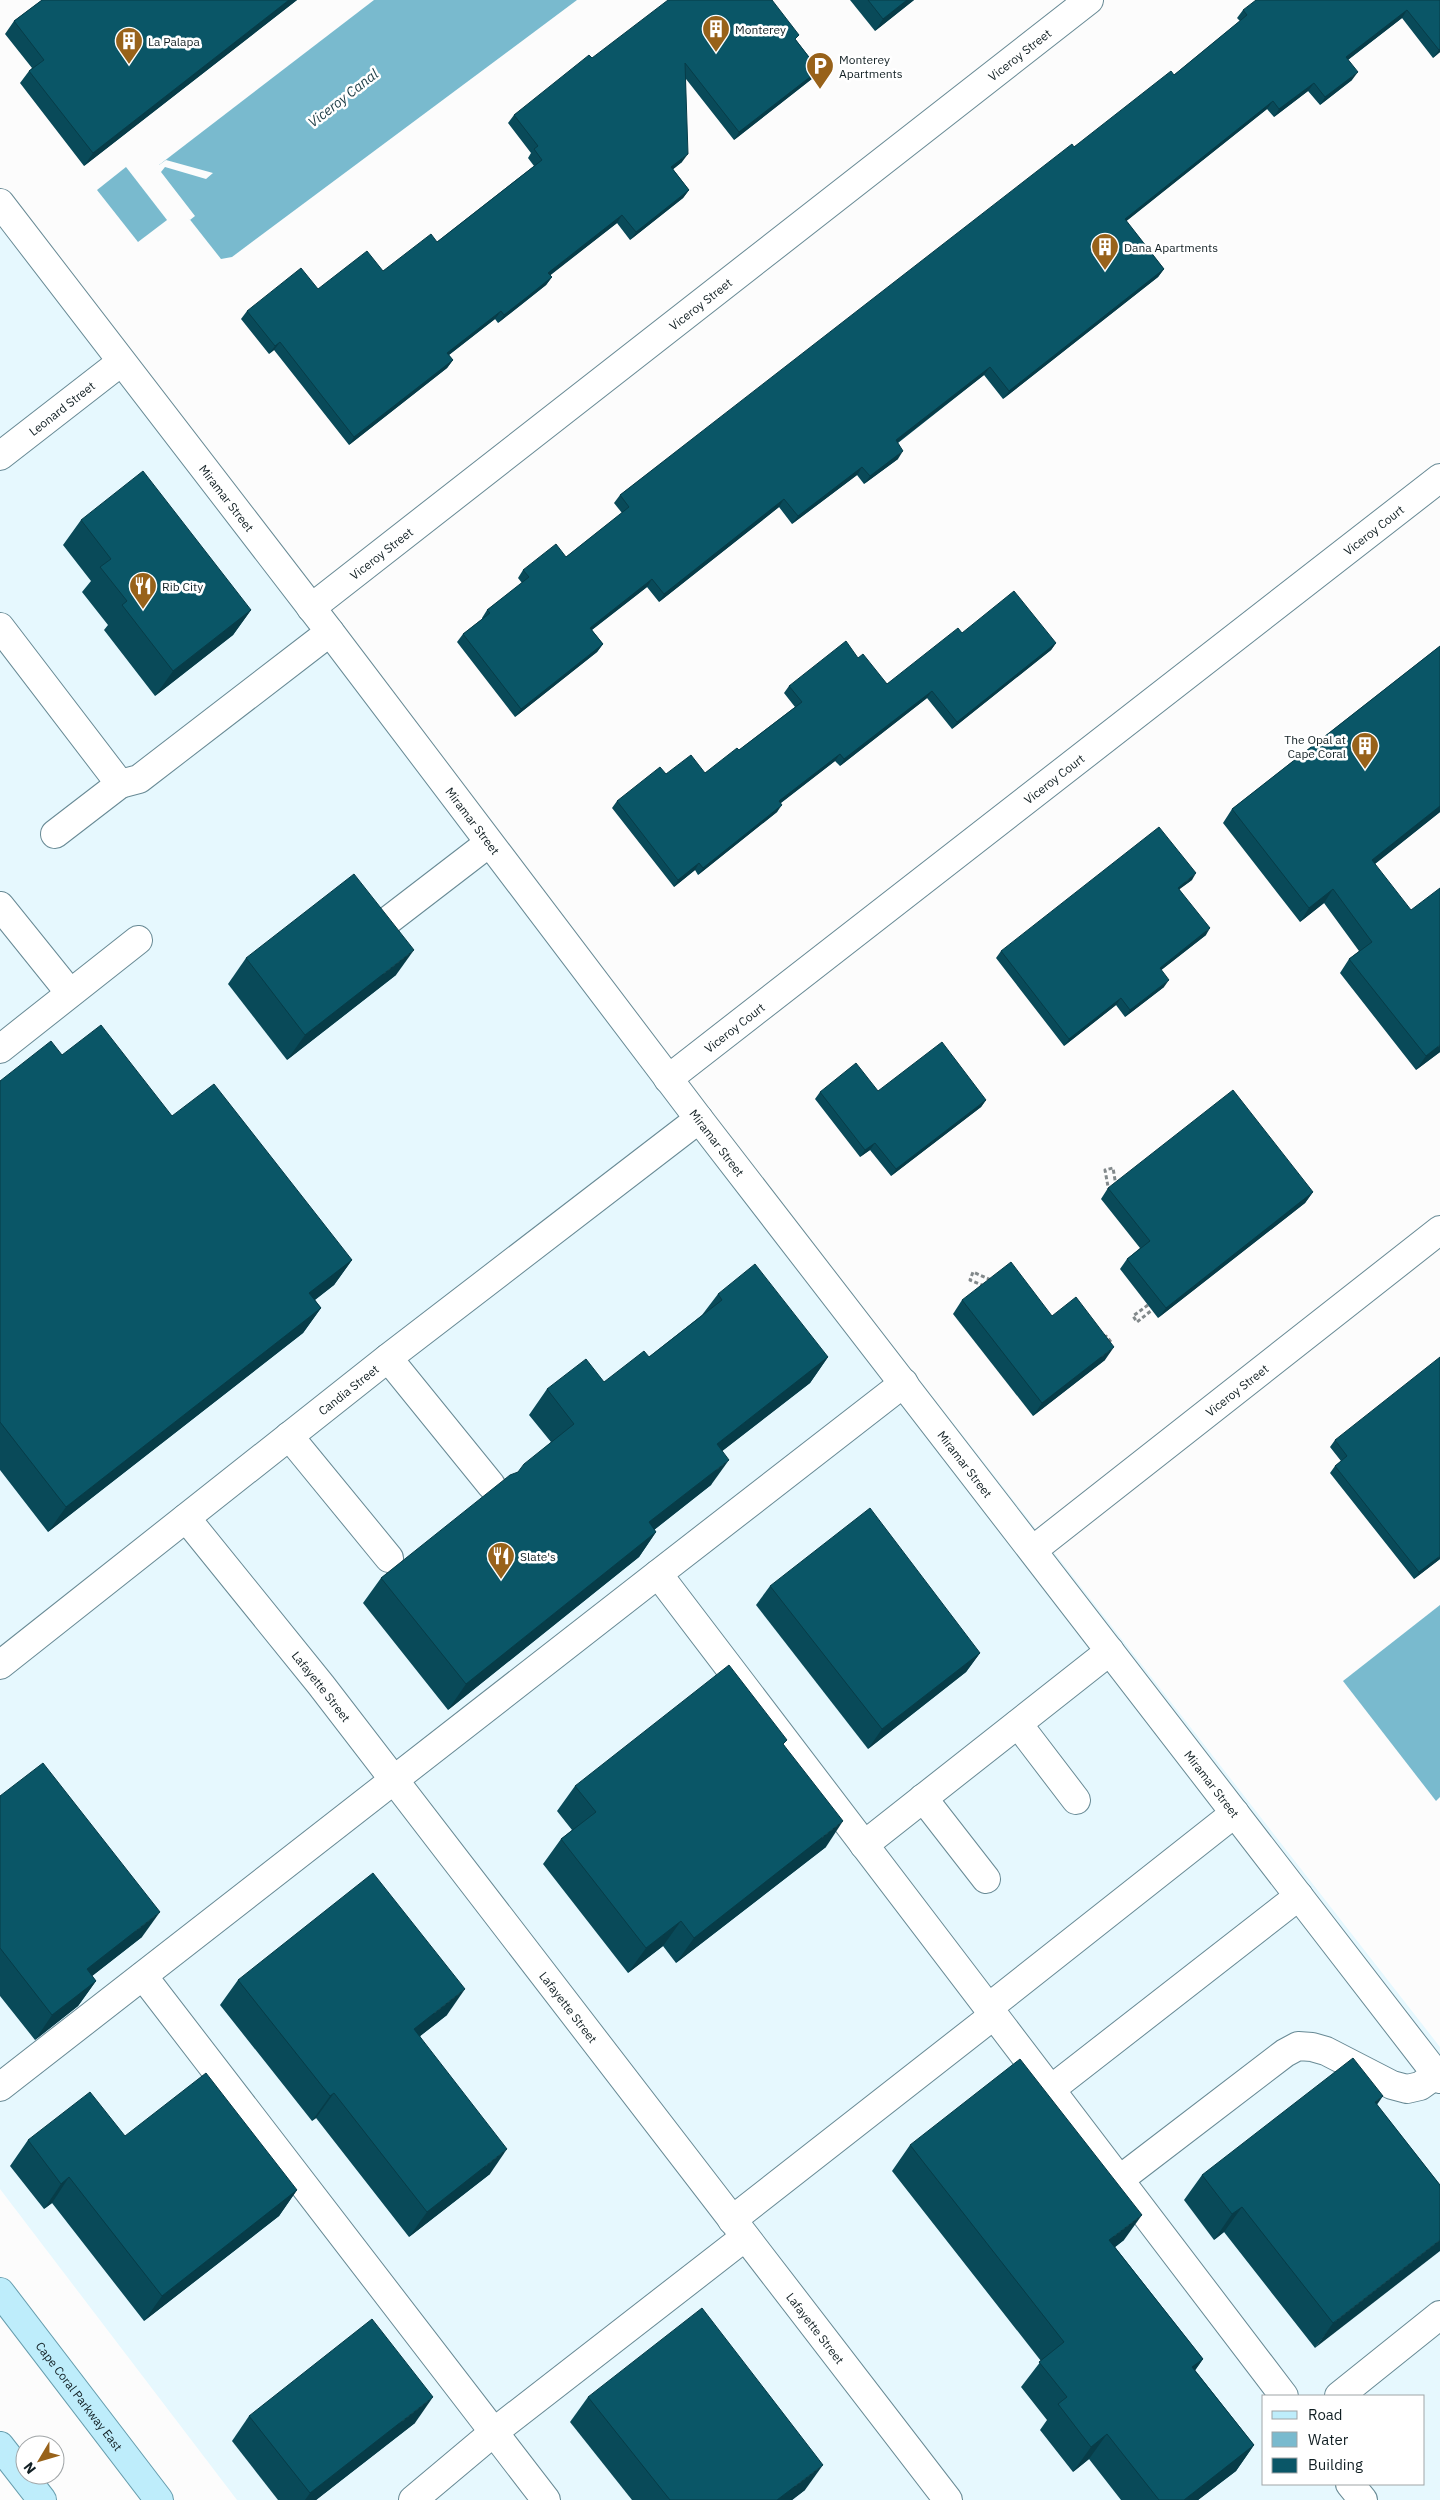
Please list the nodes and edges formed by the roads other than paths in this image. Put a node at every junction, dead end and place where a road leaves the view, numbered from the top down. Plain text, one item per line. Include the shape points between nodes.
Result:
1 (1089, 0) edge
2 (0, 203) edge
3 (121, 362) junction
4 (0, 456) edge
5 (1440, 478) edge
6 (311, 608) junction
7 (0, 628) edge
8 (330, 632) junction
9 (120, 784) junction
10 (55, 834) dead end
11 (489, 843) junction
12 (0, 906) edge
13 (381, 926) edge
14 (138, 940) dead end
15 (70, 994) junction
16 (0, 1049) edge
17 (668, 1079) junction
18 (699, 1119) junction
19 (1440, 1230) edge
20 (388, 1358) junction
21 (904, 1383) junction
22 (289, 1436) junction
23 (491, 1485) dead end
24 (186, 1518) junction
25 (1032, 1550) junction
26 (389, 1558) dead end
27 (658, 1574) junction
28 (1110, 1651) junction
29 (0, 1665) edge
30 (1018, 1724) junction
31 (394, 1780) junction
32 (923, 1798) junction
33 (1076, 1800) dead end
34 (1235, 1813) junction
35 (864, 1845) junction
36 (986, 1879) dead end
37 (1299, 1896) junction
38 (143, 1976) junction
39 (991, 2012) junction
40 (1438, 2076) edge
41 (0, 2088) edge
42 (1050, 2090) junction
43 (1119, 2180) junction
44 (739, 2228) junction
45 (0, 2292) edge
46 (1440, 2315) edge
47 (1283, 2395) edge
48 (1340, 2395) edge
49 (494, 2432) junction
50 (0, 2446) edge
51 (1351, 2485) edge
52 (42, 2500) edge
53 (159, 2500) edge
54 (413, 2500) edge
55 (546, 2500) edge
56 (948, 2500) edge
57 (1363, 2500) edge

1 - 6 street, Viceroy Street
2 - 3 street, Miramar Street
3 - 4 street, Leonard Street
3 - 6 street, Miramar Street
5 - 17 street, Viceroy Court
6 - 8 street, Miramar Street
7 - 9 street
8 - 9 street via 139,779
8 - 11 street, Miramar Street
9 - 10 street
11 - 13 street
11 - 17 street, Miramar Street
12 - 15 street
14 - 15 street
15 - 16 street
17 - 18 street, Miramar Street
18 - 20 street, Candia Street
18 - 21 street, Miramar Street
19 - 25 street, Viceroy Street
20 - 22 street, Candia Street
20 - 23 street
21 - 25 street, Miramar Street
21 - 27 street
22 - 24 street, Candia Street
22 - 26 street
24 - 29 street, Candia Street
24 - 31 street, Lafayette Street
25 - 28 street, Miramar Street
27 - 31 street
27 - 35 street
28 - 30 street
28 - 34 street, Miramar Street
30 - 32 street
30 - 33 street
31 - 38 street
31 - 44 street, Lafayette Street
32 - 35 street
32 - 36 street
34 - 37 street, Miramar Street
34 - 39 street
35 - 39 street
37 - 40 street, Miramar Street
37 - 42 street
38 - 41 street
38 - 49 street
39 - 42 street
39 - 44 street
40 - 43 street via 1420,2086 1406,2089 1392,2086 1326,2051 1298,2046
42 - 43 street
43 - 47 street
44 - 49 street
44 - 56 street, Lafayette Street
45 - 53 main road, Cape Coral Parkway East
46 - 48 street
49 - 54 street
49 - 55 street
50 - 52 main road
51 - 57 street

